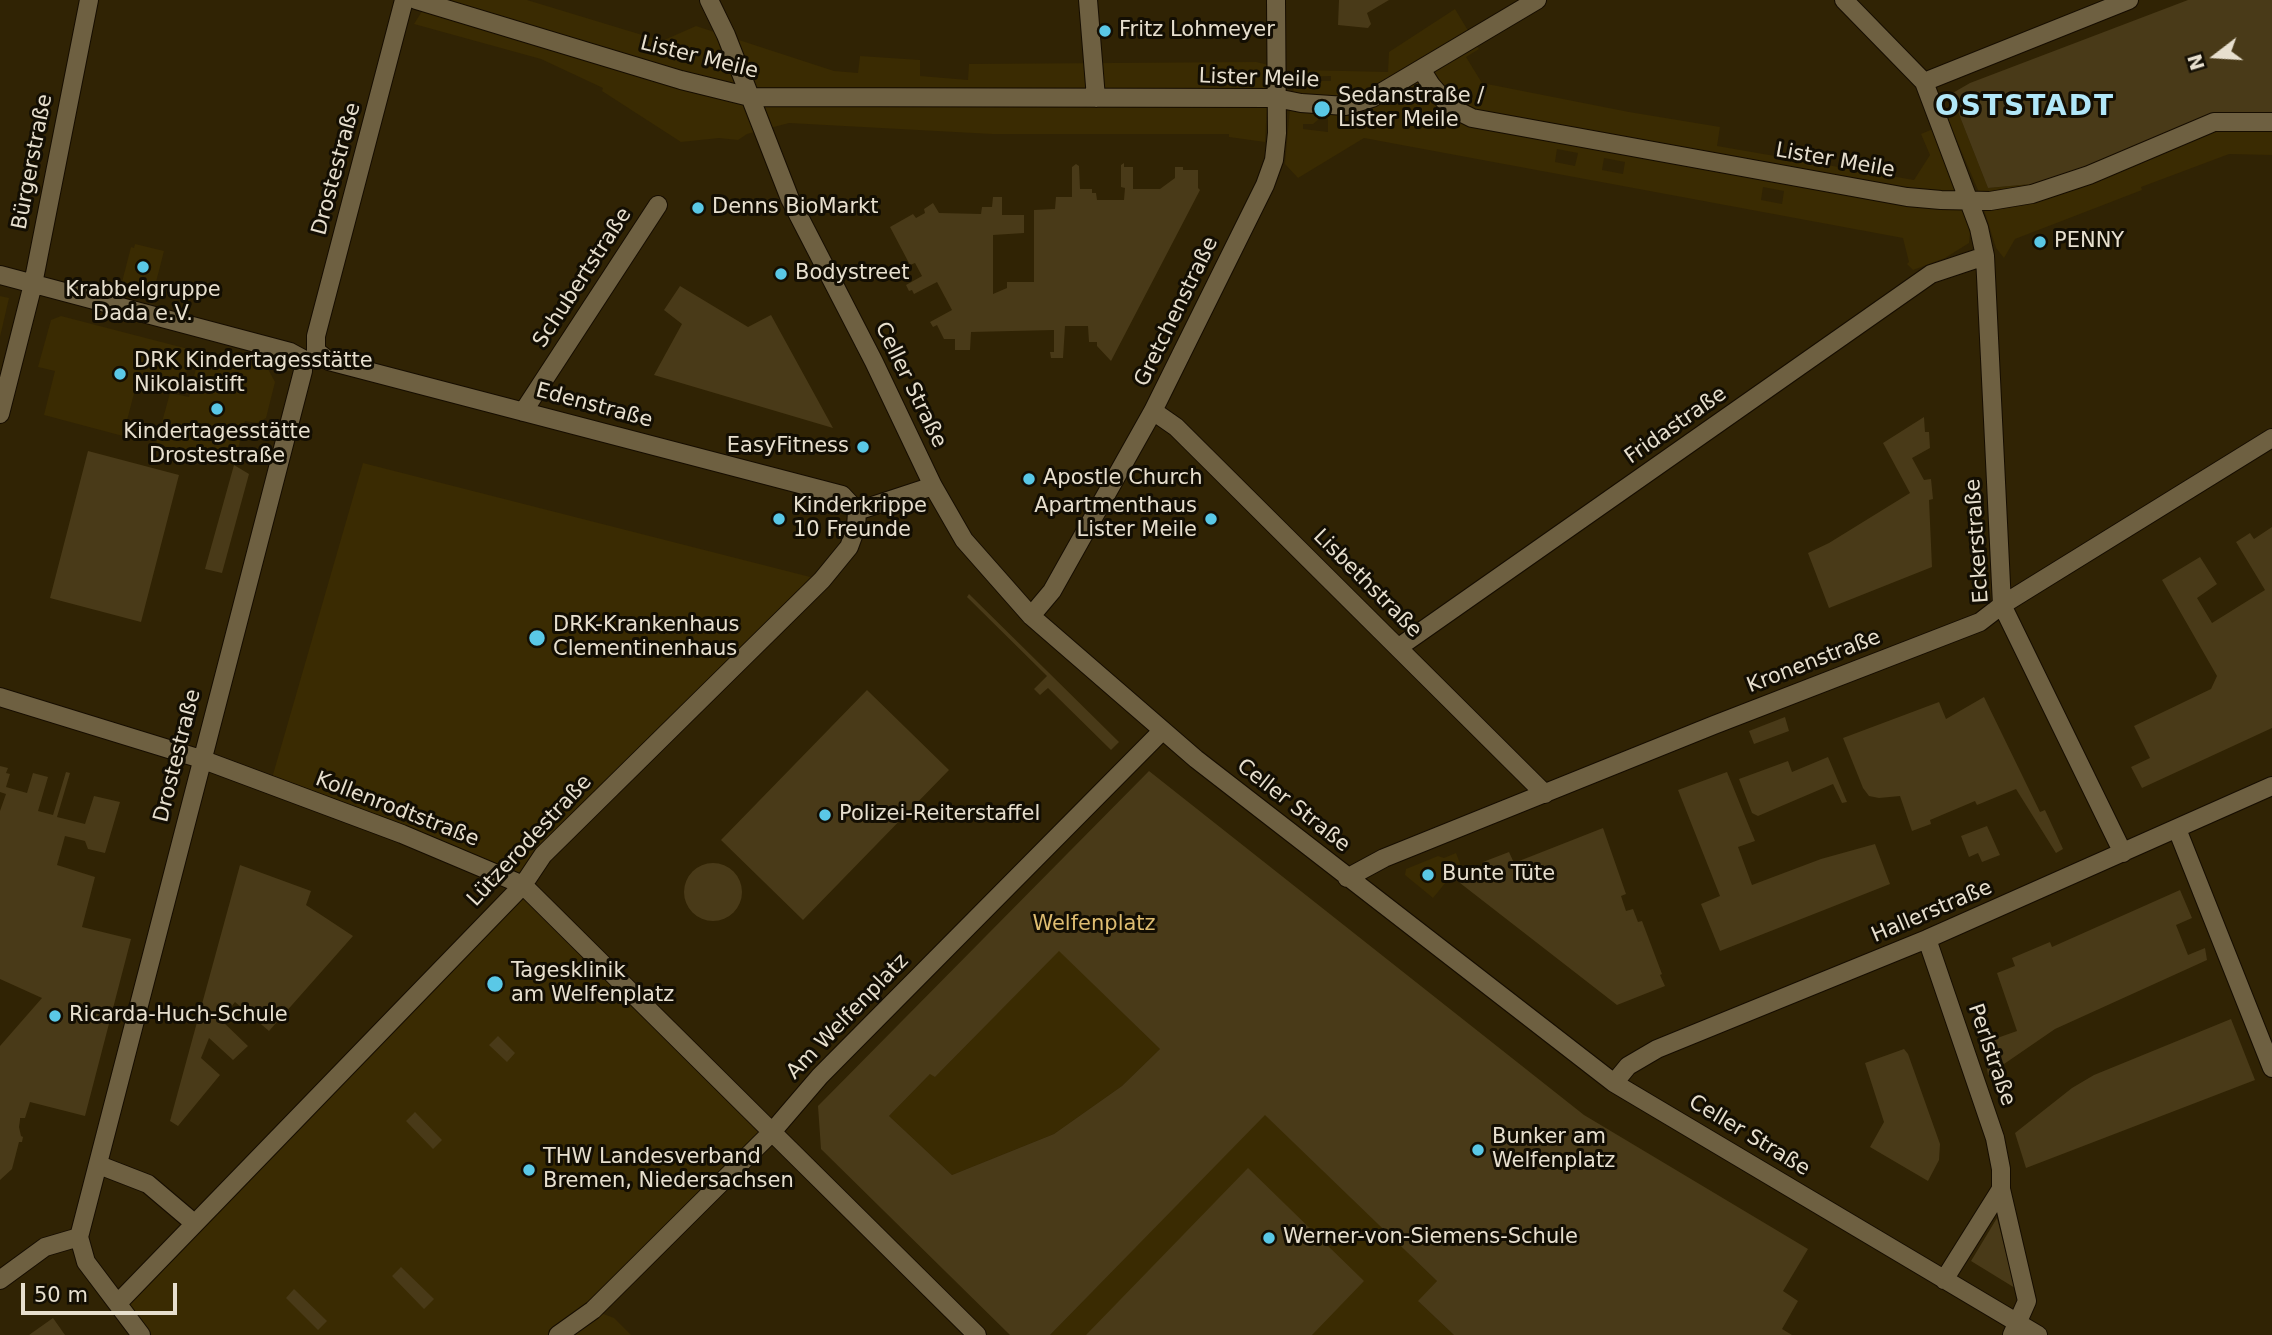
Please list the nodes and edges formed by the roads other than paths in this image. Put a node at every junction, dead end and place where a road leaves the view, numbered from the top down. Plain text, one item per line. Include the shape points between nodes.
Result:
1 (404, 0) edge
2 (416, 0) edge
3 (709, 0) edge
4 (1088, 0) edge
5 (1276, 0) edge
6 (1536, 0) edge
7 (1844, 0) edge
8 (2129, 0) edge
9 (87, 8) edge
10 (1421, 69) junction
11 (1924, 82) junction
12 (750, 97) junction
13 (1096, 98) junction
14 (1285, 100) junction
15 (2272, 122) edge
16 (1969, 202) junction
17 (658, 205) dead end
18 (1985, 256) junction
19 (0, 275) edge
20 (33, 284) junction
21 (309, 355) junction
22 (1153, 411) junction
23 (523, 412) junction
24 (0, 414) edge
25 (2272, 438) edge
26 (933, 486) junction
27 (857, 511) junction
28 (2002, 605) junction
29 (1031, 616) junction
30 (1399, 647) junction
31 (0, 697) edge
32 (1162, 731) junction
33 (201, 759) junction
34 (2272, 786) edge
35 (1545, 794) junction
36 (2177, 829) junction
37 (2123, 853) junction
38 (1347, 878) junction
39 (523, 885) junction
40 (1927, 939) junction
41 (2265, 1023) edge
42 (2272, 1068) edge
43 (1614, 1083) junction
44 (772, 1132) junction
45 (99, 1165) junction
46 (2001, 1189) junction
47 (194, 1223) junction
48 (79, 1237) junction
49 (0, 1280) edge
50 (1944, 1280) junction
51 (117, 1303) junction
52 (2015, 1329) edge
53 (141, 1335) edge
54 (558, 1335) edge
55 (976, 1335) edge
56 (2038, 1335) edge

1 - 21 street, Drostestraße
2 - 12 street, Lister Meile
3 - 12 street, Celler Straße
4 - 13 street
5 - 14 street, Gretchenstraße
6 - 10 street
7 - 11 street
8 - 11 street
9 - 20 street, Bürgerstraße
10 - 14 street, Lister Meile via 1372,98 1346,106
10 - 16 street, Lister Meile via 1450,107 1472,118 1907,197
11 - 16 street, Eckerstraße
12 - 13 street, Lister Meile
12 - 26 street, Celler Straße via 790,200
13 - 14 street, Lister Meile
14 - 22 street, Gretchenstraße via 1265,186
15 - 16 street, Lister Meile via 2214,122 2032,194
16 - 18 street, Eckerstraße
17 - 23 street, Schubertstraße
18 - 28 street, Eckerstraße
18 - 30 street, Fridastraße via 1931,274
19 - 20 street, Edenstraße
20 - 21 street, Edenstraße
20 - 24 street, Bürgerstraße
21 - 23 street, Edenstraße
21 - 33 street, Drostestraße
22 - 29 street, Gretchenstraße via 1052,591
22 - 30 street, Lisbethstraße via 1176,427
23 - 27 street, Edenstraße via 842,495
25 - 28 street, Kronenstraße
26 - 27 street
26 - 29 street, Celler Straße via 964,540
27 - 39 street, Lützerodestraße via 849,547 822,580 543,855
28 - 35 street, Kronenstraße via 1980,622
28 - 37 street, Eckerstraße
29 - 32 street, Celler Straße
30 - 35 street, Lisbethstraße
31 - 33 street, Kollenrodtstraße
32 - 38 street, Celler Straße
32 - 44 street, Am Welfenplatz via 820,1076
33 - 39 street, Kollenrodtstraße
33 - 45 street, Drostestraße
34 - 36 street, Hallerstraße
35 - 38 street, Kronenstraße via 1371,864
36 - 37 street, Hallerstraße
36 - 41 street
37 - 40 street, Hallerstraße
38 - 43 street, Celler Straße
39 - 44 street, Kollenrodtstraße
39 - 47 street, Lützerodestraße
40 - 43 street, Hallerstraße via 1657,1049 1628,1066
40 - 46 street, Perlstraße via 1995,1138
41 - 42 street
43 - 50 street, Celler Straße
44 - 54 street, Am Welfenplatz via 593,1310
44 - 55 street
45 - 47 street via 148,1184
45 - 48 street, Drostestraße
46 - 50 street
46 - 52 street, Perlstraße via 2027,1301
47 - 51 street, Lützerodestraße
48 - 49 street via 45,1247
48 - 51 street via 86,1262
50 - 52 street, Celler Straße
51 - 53 street
52 - 56 street, Celler Straße

